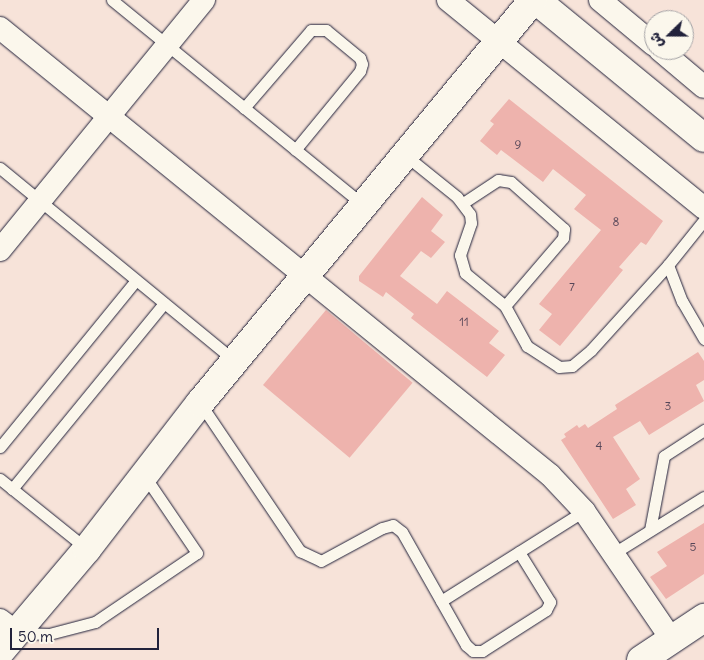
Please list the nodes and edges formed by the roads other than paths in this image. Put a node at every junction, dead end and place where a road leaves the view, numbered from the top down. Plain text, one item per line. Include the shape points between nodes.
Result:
1 (112, 0) edge
2 (204, 0) edge
3 (448, 0) edge
4 (535, 0) edge
5 (600, 0) edge
6 (0, 28) edge
7 (644, 37) edge
8 (498, 40) junction
9 (167, 45) junction
10 (673, 60) edge
11 (704, 85) edge
12 (244, 108) junction
13 (110, 115) junction
14 (704, 138) edge
15 (295, 150) junction
16 (405, 155) junction
17 (0, 168) edge
18 (40, 200) junction
19 (463, 203) junction
20 (363, 205) junction
21 (704, 208) edge
22 (704, 220) edge
23 (0, 250) edge
24 (668, 265) junction
25 (304, 277) junction
26 (136, 280) junction
27 (164, 303) junction
28 (505, 306) junction
29 (704, 339) edge
30 (235, 361) junction
31 (200, 403) junction
32 (704, 430) edge
33 (0, 447) edge
34 (144, 475) junction
35 (0, 480) edge
36 (12, 490) junction
37 (704, 497) edge
38 (584, 511) junction
39 (650, 530) junction
40 (87, 549) junction
41 (519, 552) junction
42 (614, 553) junction
43 (441, 601) junction
44 (704, 618) edge
45 (5, 635) edge
46 (672, 640) junction
47 (641, 660) edge

1 - 9 lane
2 - 9 street
3 - 8 street
4 - 8 street
4 - 14 street
5 - 7 street
6 - 13 street
8 - 16 street
8 - 21 street
9 - 12 lane
9 - 13 street
10 - 11 street
12 - 15 lane
12 - 15 lane via 311,30 326,30 360,58 360,72
13 - 18 street
13 - 25 street
15 - 20 lane
16 - 19 lane
16 - 20 street
17 - 18 lane
18 - 23 street
18 - 26 lane
19 - 28 lane via 471,223 460,263 465,273
19 - 28 lane via 498,180 511,182 564,229 563,238
20 - 25 street
22 - 24 lane
24 - 28 lane via 572,366 559,367 527,346
24 - 29 lane via 682,301
25 - 30 street
25 - 38 street via 518,446
26 - 27 lane
26 - 33 lane
27 - 30 lane
27 - 36 lane
30 - 31 street
31 - 34 street
31 - 43 lane via 300,552 321,561 393,525 402,532
32 - 39 lane via 664,456
34 - 40 street
34 - 45 lane via 196,553 96,622 49,634
35 - 36 lane
36 - 40 lane
37 - 39 lane
38 - 41 lane
38 - 42 street
39 - 42 lane
40 - 45 street
41 - 43 lane
41 - 43 lane via 550,602 546,610 482,651 466,645
42 - 46 street
44 - 46 street
46 - 47 street

